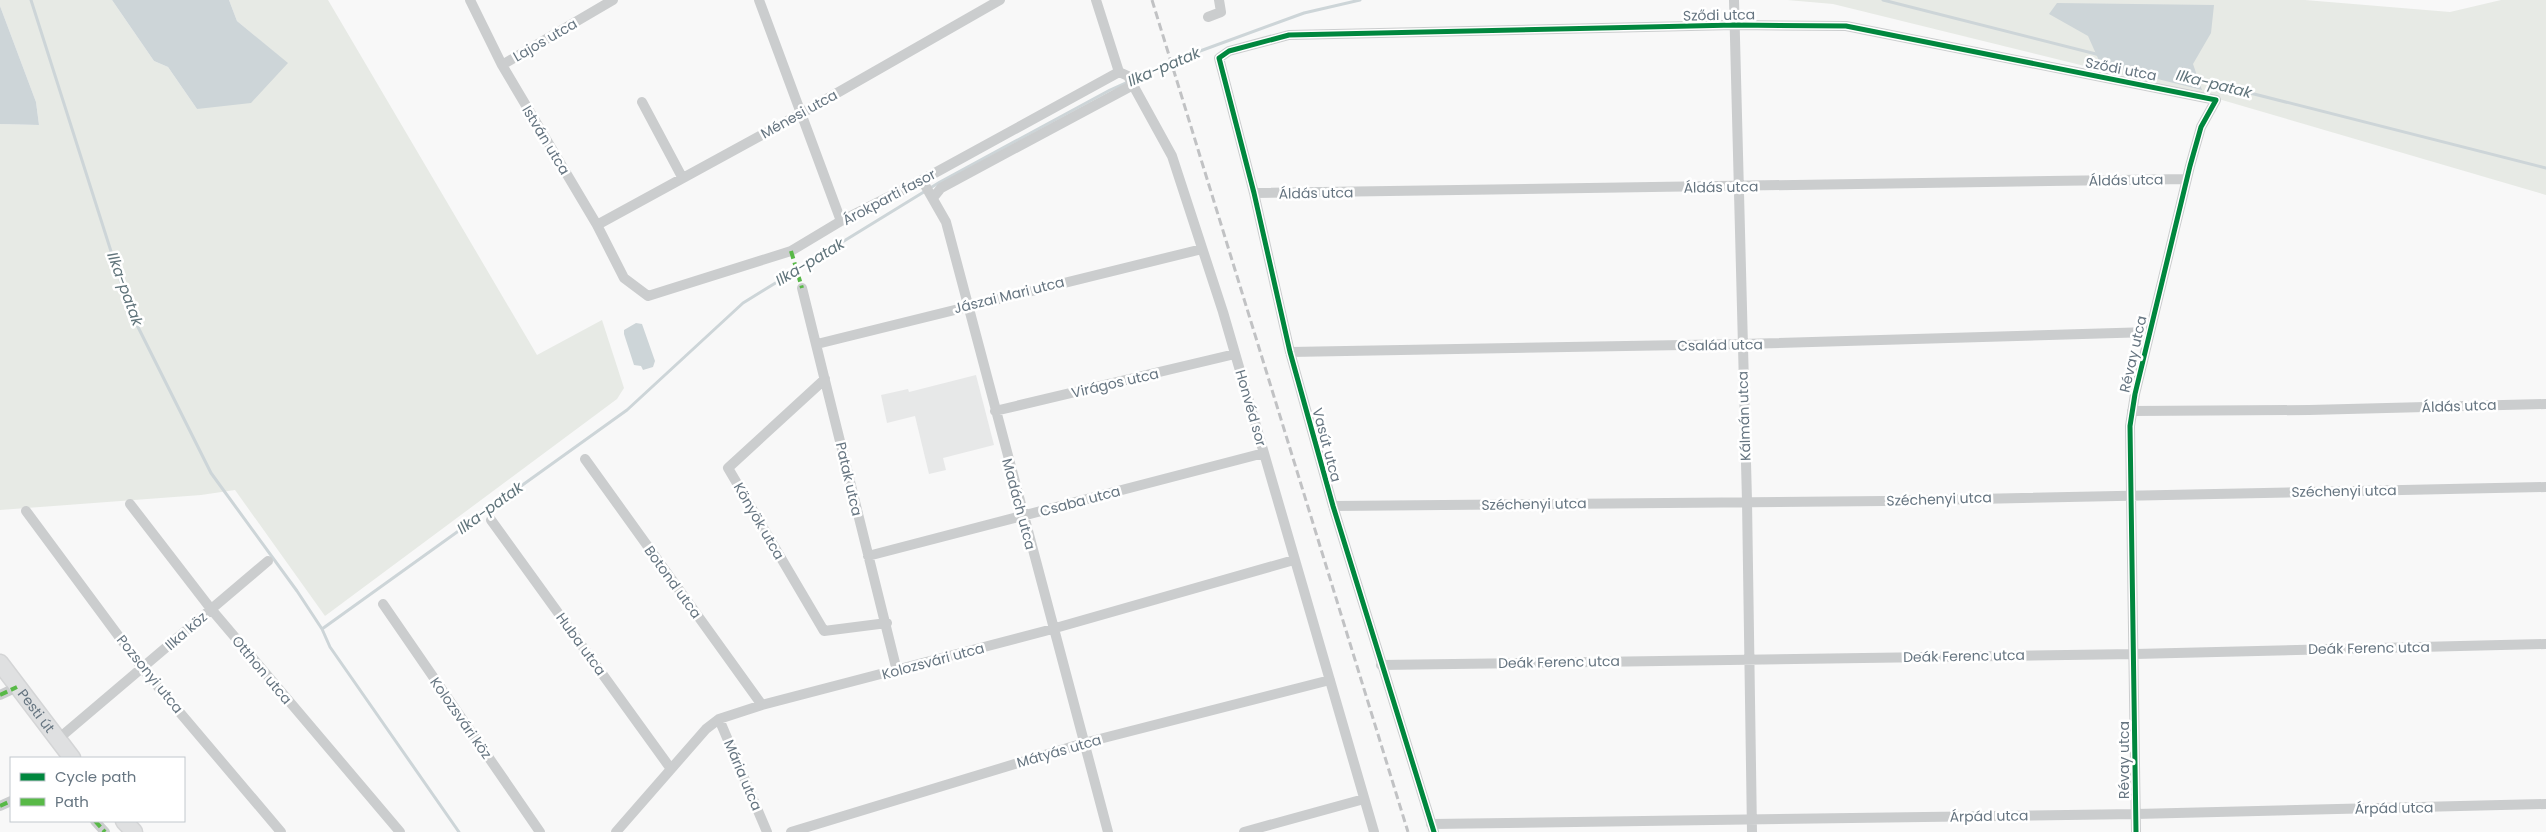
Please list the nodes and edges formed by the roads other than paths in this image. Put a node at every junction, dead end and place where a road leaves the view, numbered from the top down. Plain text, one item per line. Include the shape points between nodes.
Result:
1 (470, 0) edge
2 (613, 0) edge
3 (759, 0) edge
4 (1000, 0) edge
5 (1096, 0) edge
6 (1219, 0) edge
7 (1734, 0) edge
8 (1208, 17) dead end
9 (1735, 25) junction
10 (1219, 58) joint
11 (502, 65) junction
12 (1128, 79) junction
13 (2216, 100) joint
14 (642, 102) dead end
15 (802, 113) junction
16 (682, 177) junction
17 (2187, 179) junction
18 (924, 182) junction
19 (1740, 187) junction
20 (1254, 193) junction
21 (932, 196) junction
22 (841, 221) junction
23 (597, 225) junction
24 (1202, 249) junction
25 (624, 278) joint
26 (802, 288) dead end
27 (967, 306) junction
28 (2150, 332) junction
29 (817, 344) junction
30 (1742, 344) junction
31 (1290, 352) junction
32 (1235, 354) junction
33 (825, 379) junction
34 (2546, 404) edge
35 (994, 411) junction
36 (2132, 412) junction
37 (1264, 452) junction
38 (585, 459) dead end
39 (2546, 487) edge
40 (2132, 495) junction
41 (1747, 501) junction
42 (130, 504) dead end
43 (1333, 506) junction
44 (26, 511) dead end
45 (1022, 516) junction
46 (491, 520) dead end
47 (868, 556) junction
48 (1294, 560) junction
49 (268, 561) dead end
50 (383, 604) dead end
51 (211, 609) junction
52 (887, 623) junction
53 (1053, 628) junction
54 (2546, 644) edge
55 (2134, 654) junction
56 (1748, 658) junction
57 (0, 663) edge
58 (1381, 665) junction
59 (143, 669) junction
60 (897, 670) junction
61 (1330, 680) junction
62 (17, 687) junction
63 (0, 695) edge
64 (762, 705) junction
65 (719, 719) junction
66 (57, 740) junction
67 (1084, 743) junction
68 (71, 757) edge
69 (671, 769) junction
70 (1364, 799) junction
71 (2546, 804) edge
72 (2136, 814) junction
73 (1752, 819) junction
74 (96, 822) edge
75 (125, 822) edge
76 (1433, 828) edge
77 (622, 830) edge
78 (105, 832) edge
79 (134, 832) edge
80 (281, 832) edge
81 (400, 832) edge
82 (540, 832) edge
83 (767, 832) edge
84 (791, 832) edge
85 (1108, 832) edge
86 (1244, 832) edge
87 (1374, 832) edge
88 (1752, 832) edge
89 (2136, 832) edge

1 - 11 street, István utca
2 - 11 street, Lajos utca
3 - 15 street
4 - 15 street, Ménesi utca
5 - 12 street, Honvéd sor
6 - 8 street via 1221,12
7 - 9 street, Kálmán utca
9 - 10 street, Sződi utca via 1289,35 1229,51
9 - 13 street, Sződi utca via 1846,26
9 - 19 street, Kálmán utca
10 - 20 street, Vasút utca
11 - 23 street, István utca
12 - 18 street, Árokparti fasor
12 - 21 street, Árokparti fasor
12 - 24 street, Honvéd sor via 1172,156
13 - 17 street, Révay utca via 2201,127
14 - 16 street
15 - 16 street, Ménesi utca
15 - 22 street
16 - 23 street, Ménesi utca
17 - 19 street, Áldás utca
17 - 28 street, Révay utca
18 - 21 street, Madách utca
18 - 22 street, Árokparti fasor
19 - 20 street, Áldás utca
19 - 30 street, Kálmán utca
20 - 31 street, Vasút utca
21 - 27 street, Madách utca via 946,222
22 - 25 street, Árokparti fasor via 791,251 648,296
23 - 25 street, István utca
24 - 27 street, Jászai Mari utca
24 - 32 street, Honvéd sor
26 - 29 street, Patak utca
27 - 29 street, Jászai Mari utca
27 - 35 street, Madách utca
28 - 30 street, Család utca
28 - 36 street, Révay utca
29 - 33 street, Patak utca
30 - 31 street, Család utca
30 - 41 street, Kálmán utca
31 - 43 street, Vasút utca
32 - 35 street, Virágos utca
32 - 37 street, Honvéd sor
33 - 47 street, Patak utca
33 - 52 street, Könyök utca via 728,468 824,632
34 - 36 street, Áldás utca
35 - 45 street, Madách utca
36 - 40 street, Révay utca
37 - 45 street, Csaba utca
37 - 48 street, Honvéd sor
38 - 64 street, Botond utca
39 - 40 street, Széchenyi utca
40 - 41 street, Széchenyi utca
40 - 55 street, Révay utca
41 - 43 street, Széchenyi utca
41 - 56 street, Kálmán utca
42 - 51 street, Otthon utca
43 - 58 street, Vasút utca
44 - 59 street, Pozsonyi utca
45 - 47 street, Csaba utca
45 - 53 street, Madách utca
46 - 69 street, Huba utca
47 - 52 street, Patak utca
48 - 53 street, Kolozsvári utca
48 - 61 street, Honvéd sor
49 - 51 street, Ilka köz
50 - 82 street, Kolozsvári köz
51 - 59 street, Ilka köz
51 - 81 street, Otthon utca
52 - 60 street, Patak utca
53 - 60 street, Kolozsvári utca
53 - 67 street, Madách utca
54 - 55 street, Deák Ferenc utca
55 - 56 street, Deák Ferenc utca
55 - 72 street, Révay utca
56 - 58 street, Deák Ferenc utca
56 - 73 street, Kálmán utca
57 - 62 main road, Pesti út
58 - 76 street, Vasút utca
59 - 66 street, Ilka köz
59 - 80 street, Pozsonyi utca
60 - 64 street, Kolozsvári utca
61 - 67 street, Mátyás utca
61 - 70 street, Honvéd sor
62 - 63 street
62 - 66 main road, Pesti út
64 - 65 street, Kolozsvári utca
65 - 69 street, Kolozsvári utca
65 - 83 street, Mária utca
66 - 68 main road, Pesti út
67 - 84 street, Mátyás utca
67 - 85 street, Madách utca
69 - 77 street, Kolozsvári utca
70 - 86 street
70 - 87 street, Honvéd sor
71 - 72 street, Árpád utca
72 - 73 street, Árpád utca
72 - 89 street, Révay utca
73 - 76 street, Árpád utca
73 - 88 street, Kálmán utca
74 - 78 street
75 - 79 main road

